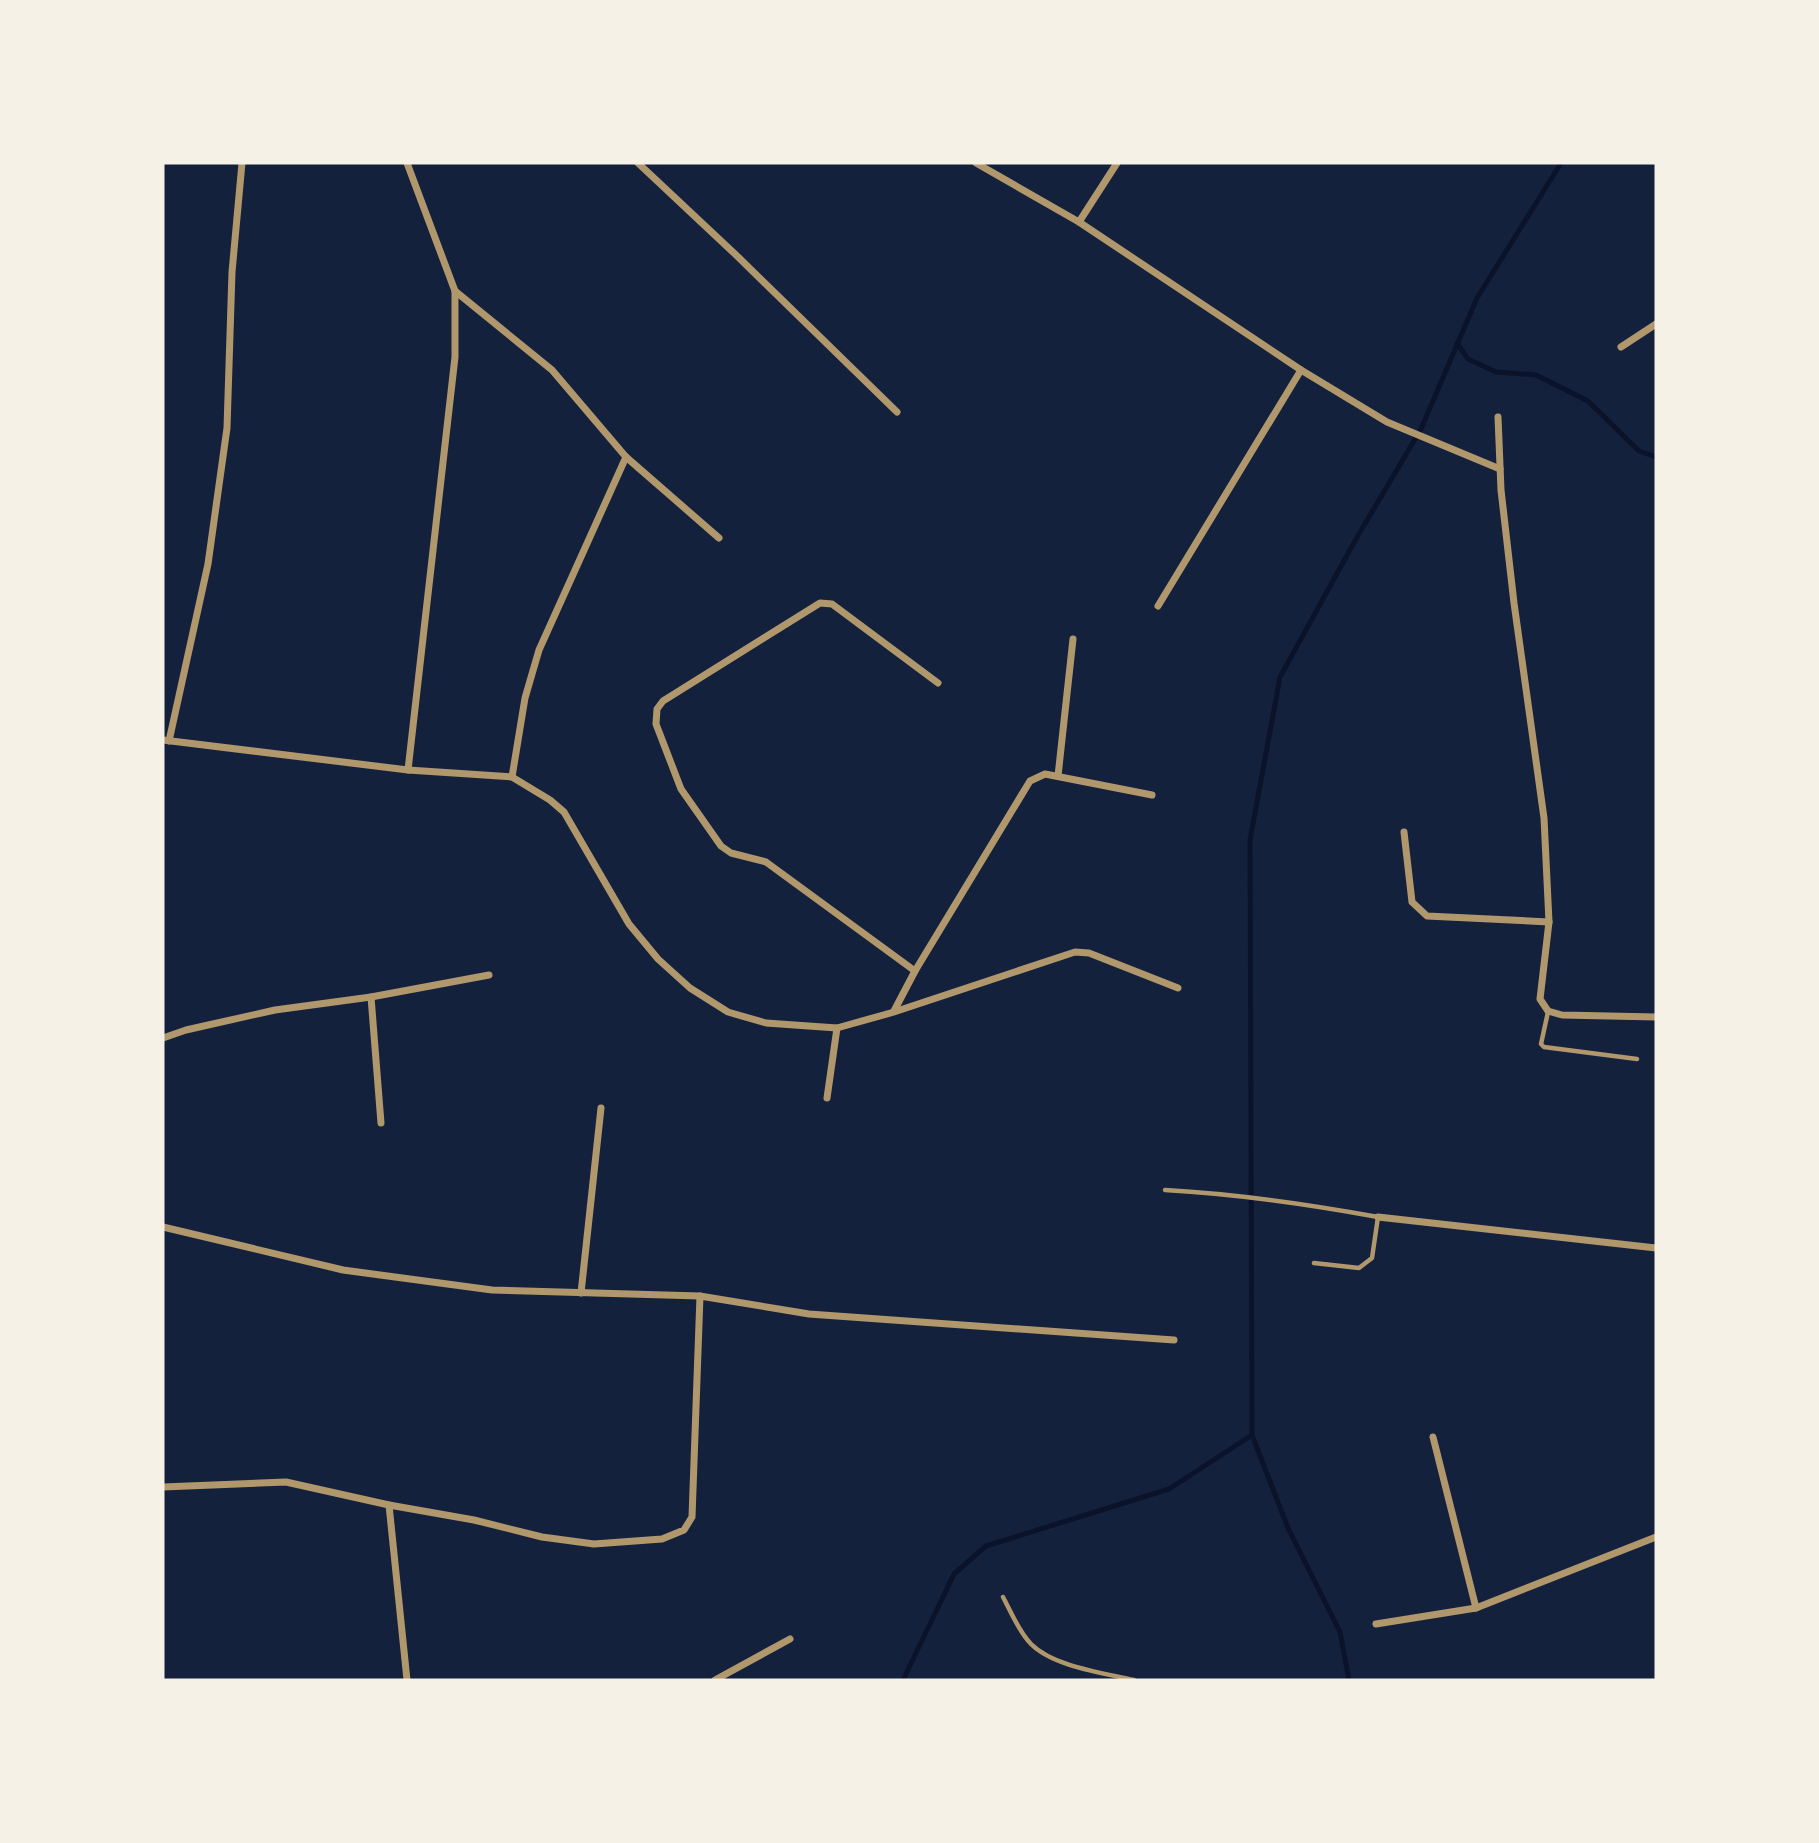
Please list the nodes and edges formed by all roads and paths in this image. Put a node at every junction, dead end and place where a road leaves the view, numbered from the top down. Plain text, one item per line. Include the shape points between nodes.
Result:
1 (242, 163) edge
2 (407, 163) edge
3 (638, 163) edge
4 (976, 163) edge
5 (1117, 163) edge
6 (1079, 222) junction
7 (455, 291) junction
8 (1656, 324) edge
9 (1621, 347) dead end
10 (1301, 370) junction
11 (897, 412) dead end
12 (1499, 417) dead end
13 (626, 457) junction
14 (1500, 469) junction
15 (719, 538) dead end
16 (1158, 606) dead end
17 (1073, 639) dead end
18 (938, 683) dead end
19 (166, 740) edge
20 (408, 770) junction
21 (1058, 776) junction
22 (512, 777) junction
23 (1152, 795) dead end
24 (1404, 832) dead end
25 (1549, 922) junction
26 (915, 971) junction
27 (489, 975) dead end
28 (1178, 988) dead end
29 (371, 997) junction
30 (1548, 1011) junction
31 (894, 1012) junction
32 (1656, 1017) edge
33 (837, 1028) junction
34 (163, 1038) edge
35 (1637, 1059) dead end
36 (827, 1098) dead end
37 (601, 1108) dead end
38 (381, 1123) dead end
39 (1165, 1190) dead end
40 (1378, 1217) junction
41 (163, 1227) edge
42 (1656, 1248) edge
43 (1314, 1263) dead end
44 (581, 1293) junction
45 (700, 1296) junction
46 (1174, 1340) dead end
47 (1433, 1437) dead end
48 (163, 1487) edge
49 (388, 1505) junction
50 (1656, 1538) edge
51 (1003, 1597) dead end
52 (1476, 1608) junction
53 (1376, 1624) dead end
54 (790, 1639) dead end
55 (407, 1680) edge
56 (715, 1680) edge
57 (1134, 1680) edge

1 - 19 street via 232,272 227,428 208,564
2 - 7 street
3 - 11 street
4 - 6 street
5 - 6 street
6 - 10 street
7 - 13 street via 552,370
7 - 20 street via 455,357
8 - 9 street
10 - 14 street via 1387,422
10 - 16 street
12 - 14 street
13 - 15 street
13 - 22 street via 539,650 525,698
14 - 25 street via 1544,818
17 - 21 street
18 - 26 street via 832,604 820,603 663,701 656,716 681,789 721,846 766,862
19 - 20 street
20 - 22 street
21 - 23 street
21 - 26 street via 1045,774 1030,781
22 - 33 street via 564,813 629,924 690,988 728,1012 766,1023
24 - 25 street via 1412,902 1427,916
25 - 30 street via 1540,999
26 - 31 street
27 - 29 street
28 - 31 street via 1089,953 1074,952
29 - 34 street via 275,1010
29 - 38 street
30 - 32 street
30 - 35 lane via 1541,1038 1544,1047
31 - 33 street
33 - 36 street
37 - 44 street
39 - 40 lane via 1293,1201
40 - 42 street
40 - 43 lane via 1372,1258 1359,1268
41 - 44 street via 343,1270 492,1290
44 - 45 street
45 - 46 street via 809,1314
45 - 49 street via 692,1517 684,1530 662,1539 594,1544
47 - 52 street
48 - 49 street via 286,1482
49 - 55 street
50 - 52 street
51 - 57 lane via 1031,1644 1047,1656
52 - 53 street
54 - 56 street

